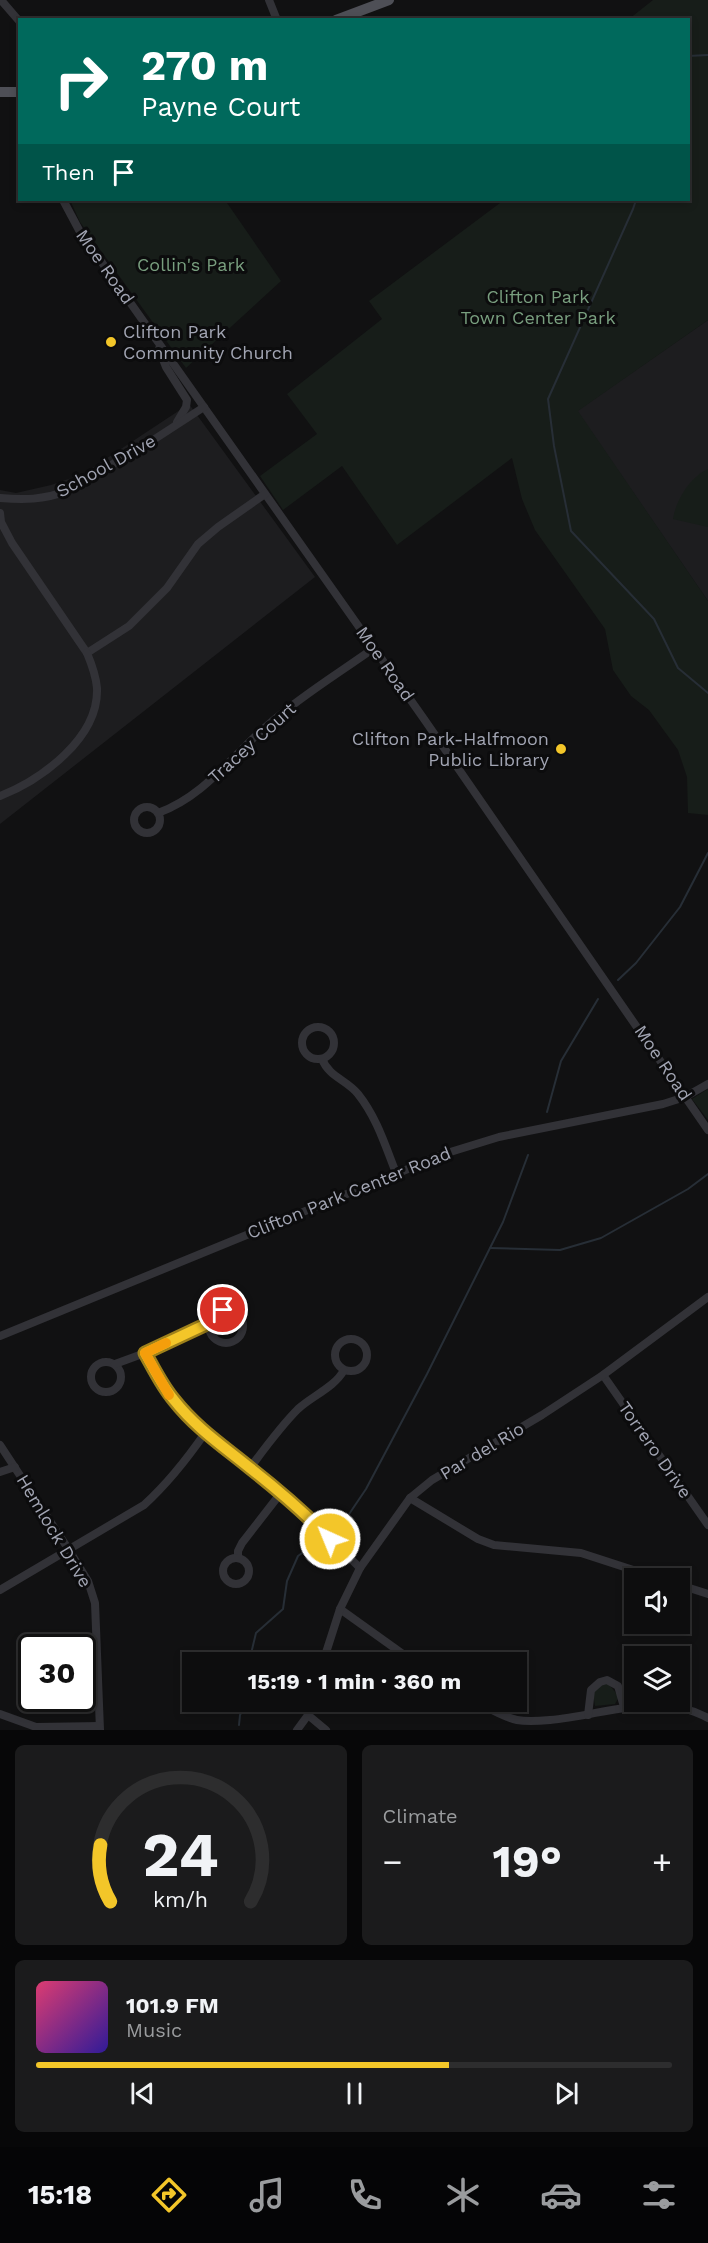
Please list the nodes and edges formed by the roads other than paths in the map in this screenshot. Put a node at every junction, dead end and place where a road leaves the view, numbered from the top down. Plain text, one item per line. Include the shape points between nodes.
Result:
1 (1, 0) edge
2 (269, 0) edge
3 (389, 0) edge
4 (276, 18) edge
5 (341, 18) edge
6 (18, 20) edge
7 (0, 92) edge
8 (18, 92) edge
9 (64, 201) edge
10 (156, 340) junction
11 (204, 407) junction
12 (166, 432) junction
13 (265, 494) junction
14 (0, 498) edge
15 (0, 505) edge
16 (0, 513) edge
17 (374, 648) junction
18 (87, 653) junction
19 (0, 796) edge
20 (158, 813) dead end
21 (322, 1059) dead end
22 (708, 1084) edge
23 (685, 1097) junction
24 (708, 1130) edge
25 (396, 1173) junction
26 (708, 1298) edge
27 (209, 1323) junction
28 (0, 1336) edge
29 (145, 1353) junction
30 (115, 1364) dead end
31 (344, 1370) dead end
32 (603, 1375) junction
33 (205, 1433) junction
34 (0, 1445) edge
35 (15, 1467) junction
36 (250, 1468) junction
37 (0, 1472) edge
38 (280, 1494) junction
39 (410, 1498) junction
40 (708, 1525) edge
41 (69, 1550) junction
42 (238, 1558) dead end
43 (360, 1568) junction
44 (627, 1568) edge
45 (690, 1588) edge
46 (0, 1590) edge
47 (708, 1594) edge
48 (340, 1609) junction
49 (326, 1652) edge
50 (400, 1652) edge
51 (624, 1707) joint
52 (690, 1709) edge
53 (309, 1712) edge
54 (496, 1712) edge
55 (0, 1714) edge
56 (308, 1715) junction
57 (588, 1715) junction
58 (708, 1718) edge
59 (99, 1728) edge
60 (297, 1730) edge
61 (326, 1730) edge

1 - 6 street
2 - 4 street
3 - 5 main road
7 - 8 main road
9 - 10 street, Moe Road via 79,230
10 - 11 street, Moe Road
10 - 12 street via 166,367 187,400 182,416
11 - 12 street, School Drive
11 - 13 street, Moe Road
12 - 14 street, School Drive via 60,493 27,500
13 - 17 street, Moe Road
13 - 18 street via 198,544 167,588 129,626
14 - 15 street
16 - 18 street via 12,543
17 - 20 street, Tracey Court via 268,724 206,786
17 - 23 street, Moe Road
18 - 19 street via 97,690 84,732 41,773
21 - 25 street via 370,1111
22 - 23 street, Clifton Park Center Road
23 - 24 street, Moe Road
23 - 25 street, Clifton Park Center Road via 499,1137
25 - 28 street, Clifton Park Center Road
26 - 32 street, Par del Rio
27 - 27 street via 211,1335 225,1343 236,1340 242,1329 240,1318 231,1310 219,1311
27 - 29 street
29 - 30 street
29 - 33 street via 173,1399
31 - 36 street via 298,1409
32 - 39 street, Par del Rio via 432,1480
32 - 40 street, Torrero Drive
33 - 36 street
33 - 41 street via 144,1505
34 - 35 street, Hemlock Drive
35 - 37 street
35 - 41 street, Hemlock Drive
36 - 38 street
38 - 42 street via 242,1543
38 - 43 street
39 - 43 street, Par del Rio
39 - 44 street via 494,1545 581,1553
41 - 46 street
41 - 59 street, Hemlock Drive via 95,1603
43 - 48 street, Par del Rio
45 - 47 street
48 - 49 street, Par del Rio
48 - 50 street
51 - 57 street
51 - 57 street via 618,1686 607,1680 591,1690
52 - 58 street
53 - 56 street
54 - 57 street via 520,1720
55 - 59 street via 36,1727
56 - 60 street
56 - 61 street

